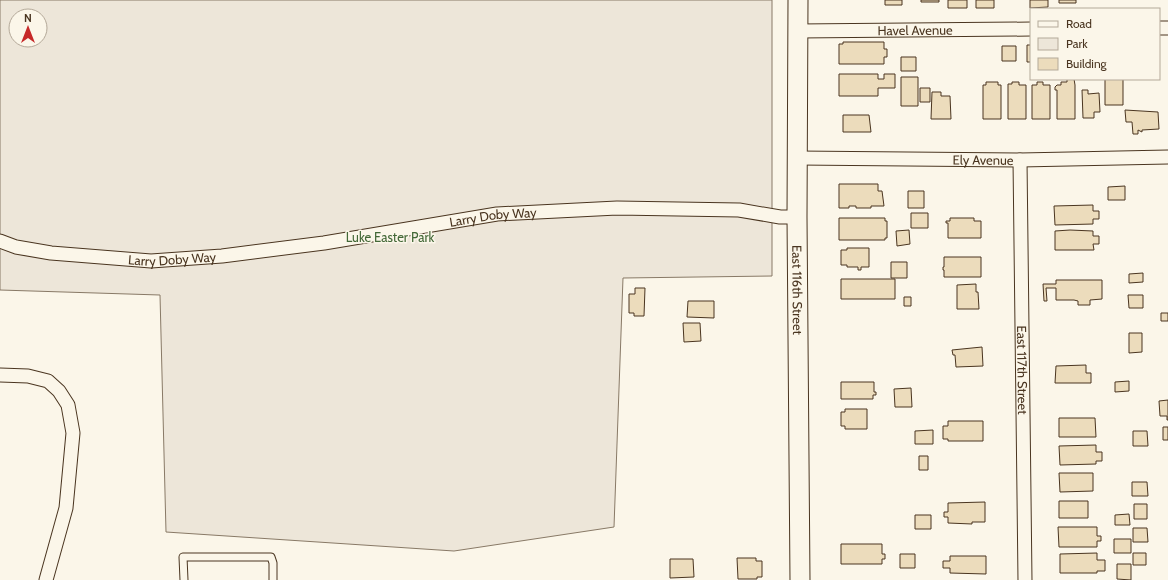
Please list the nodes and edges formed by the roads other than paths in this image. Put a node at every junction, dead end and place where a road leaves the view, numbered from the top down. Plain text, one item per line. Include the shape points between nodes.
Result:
1 (798, 0) edge
2 (1030, 29) edge
3 (798, 31) junction
4 (1168, 157) edge
5 (797, 158) junction
6 (1020, 160) junction
7 (797, 217) junction
8 (0, 241) edge
9 (0, 375) edge
10 (46, 580) edge
11 (184, 580) edge
12 (273, 580) edge
13 (800, 580) edge
14 (1025, 580) edge

1 - 3 main road, East 116th Street
2 - 3 street, Havel Avenue
3 - 5 main road, East 116th Street
4 - 6 street, Ely Avenue
5 - 6 street, Ely Avenue
5 - 7 main road, East 116th Street
6 - 14 street, East 117th Street
7 - 8 street, Larry Doby Way via 780,217 739,210 617,208 496,214 324,243 222,256 151,261 51,253 16,247
7 - 13 main road, East 116th Street
9 - 10 street via 28,376 48,381 59,391 68,405 73,433 66,508
11 - 12 lane via 183,557 271,557 274,563

